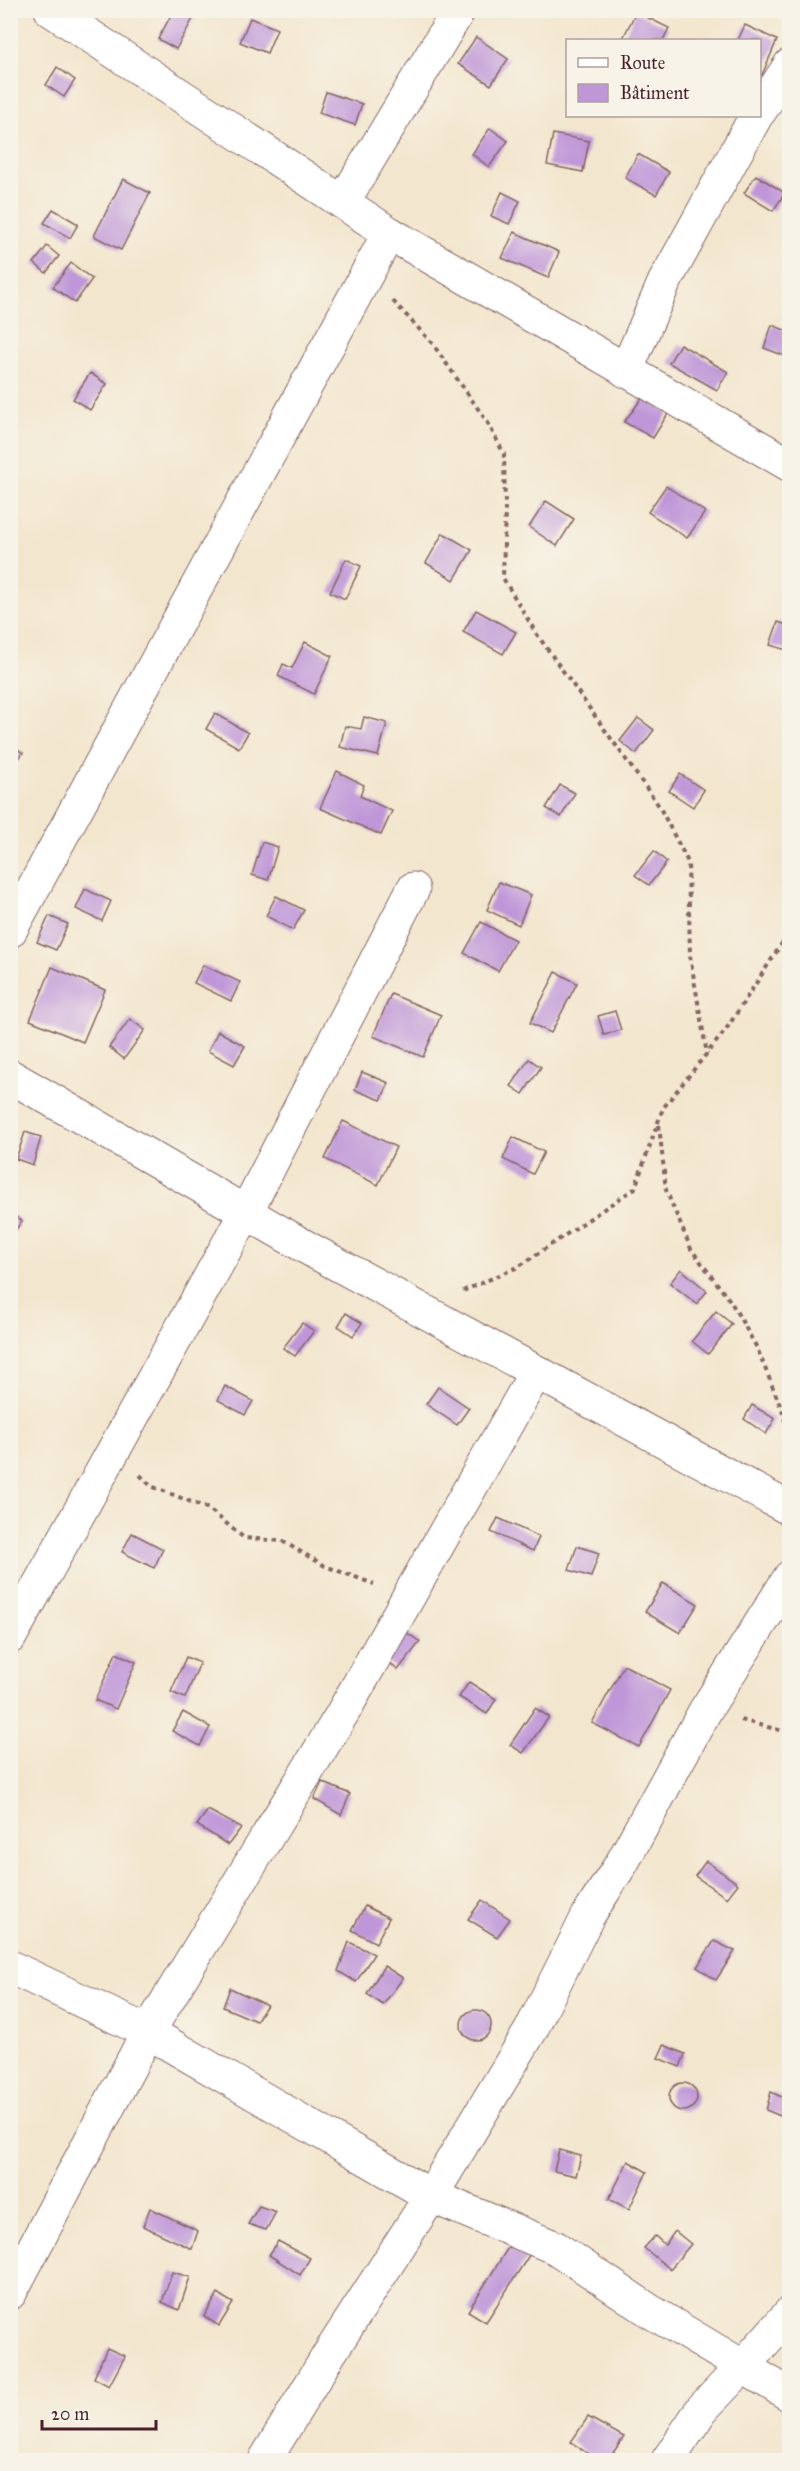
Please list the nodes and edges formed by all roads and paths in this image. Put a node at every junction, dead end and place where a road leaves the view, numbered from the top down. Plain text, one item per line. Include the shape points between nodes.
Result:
1 (51, 10) edge
2 (459, 10) edge
3 (789, 65) edge
4 (761, 108) edge
5 (755, 117) edge
6 (343, 202) junction
7 (389, 233) junction
8 (366, 275) junction
9 (626, 370) junction
10 (789, 465) edge
11 (413, 889) dead end
12 (10, 931) edge
13 (789, 931) edge
14 (706, 1054) junction
15 (10, 1076) edge
16 (658, 1121) junction
17 (246, 1212) junction
18 (420, 1309) junction
19 (536, 1372) junction
20 (789, 1440) edge
21 (114, 1449) junction
22 (789, 1509) edge
23 (789, 1577) edge
24 (408, 1597) junction
25 (10, 1637) edge
26 (705, 1711) junction
27 (789, 1730) edge
28 (10, 1967) edge
29 (148, 2032) junction
30 (431, 2196) junction
31 (10, 2293) edge
32 (789, 2313) edge
33 (743, 2366) junction
34 (789, 2395) edge
35 (266, 2460) edge
36 (668, 2460) edge

1 - 6 street
2 - 6 street
3 - 4 street
5 - 9 street via 664,283
6 - 7 street
7 - 8 street
7 - 9 street
8 - 12 street
8 - 14 path via 432,343 488,423 504,454 502,578 536,633 659,806 688,862 690,956
9 - 10 street
11 - 17 street
13 - 14 path
14 - 16 path via 663,1108
15 - 17 street
16 - 18 path via 635,1188 518,1267
16 - 20 path via 666,1190 691,1250 731,1302 758,1348
17 - 18 street
17 - 21 street
18 - 19 street
19 - 22 street
19 - 24 street
21 - 24 path via 151,1486 209,1509 244,1538 282,1541 325,1566
21 - 25 street
23 - 26 street
24 - 29 street via 342,1714
26 - 27 path
26 - 30 street via 623,1861 588,1916 531,2030
28 - 29 street
29 - 30 street
29 - 31 street
30 - 33 street via 556,2248 650,2311
30 - 35 street
32 - 33 street
33 - 34 street
33 - 36 street via 702,2409

